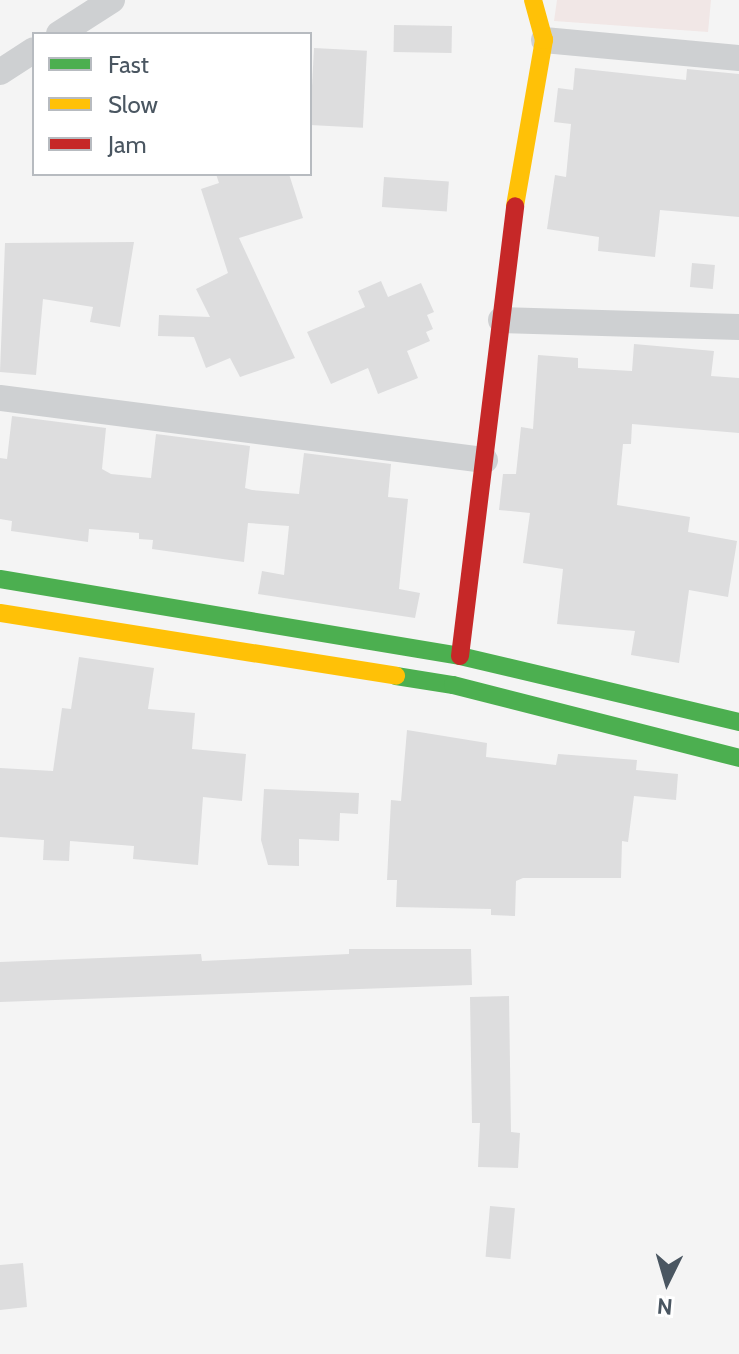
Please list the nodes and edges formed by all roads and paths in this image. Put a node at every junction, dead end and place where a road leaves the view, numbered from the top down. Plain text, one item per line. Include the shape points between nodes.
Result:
1 (112, 0) edge
2 (533, 0) edge
3 (62, 32) edge
4 (544, 40) junction
5 (32, 51) edge
6 (739, 58) edge
7 (0, 72) edge
8 (501, 320) junction
9 (739, 327) edge
10 (0, 398) edge
11 (485, 460) junction
12 (0, 579) edge
13 (0, 613) edge
14 (460, 656) junction
15 (739, 722) edge
16 (739, 758) edge

1 - 3 street
2 - 4 street
4 - 6 street
4 - 8 street via 519,172
5 - 7 street
8 - 9 street
8 - 11 street
10 - 11 street
11 - 14 street
12 - 14 street
13 - 16 street via 453,685
14 - 15 street

